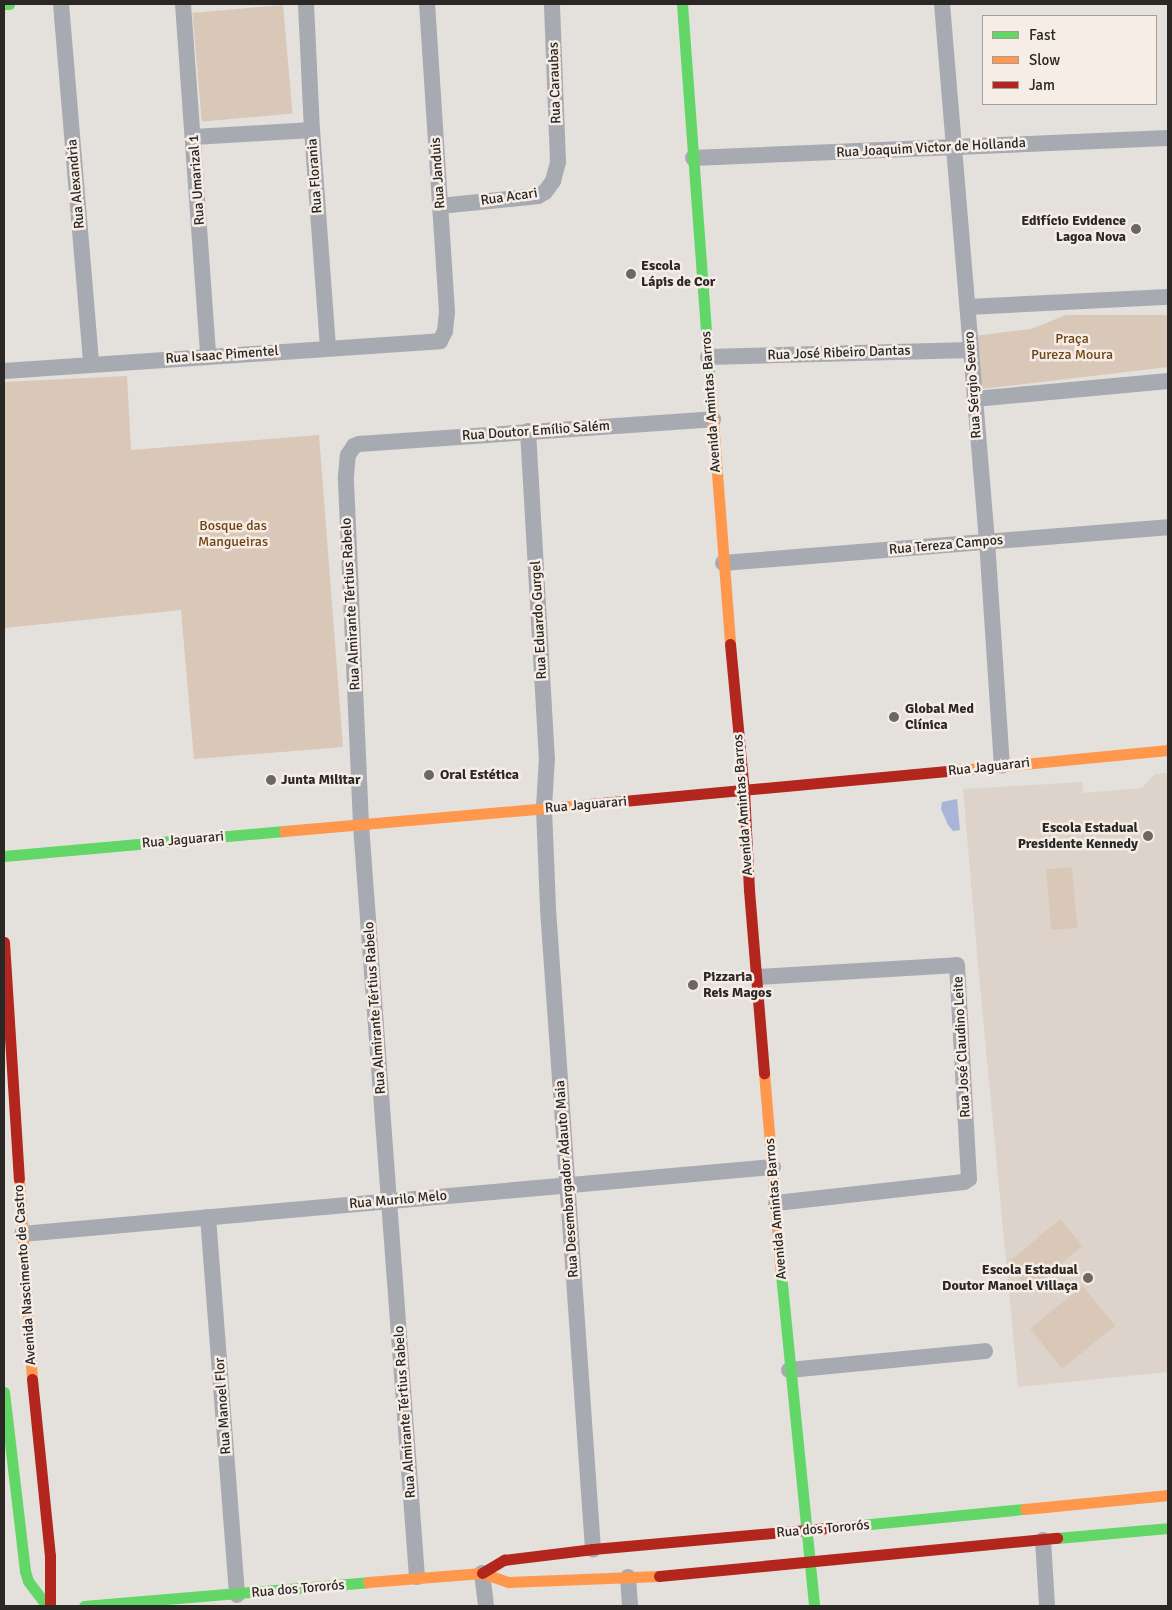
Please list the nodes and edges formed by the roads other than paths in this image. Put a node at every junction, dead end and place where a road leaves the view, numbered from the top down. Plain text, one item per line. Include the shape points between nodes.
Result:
1 (4, 4) edge
2 (9, 4) edge
3 (61, 4) edge
4 (183, 4) edge
5 (306, 4) edge
6 (427, 4) edge
7 (552, 4) edge
8 (682, 4) edge
9 (942, 4) edge
10 (312, 130) junction
11 (194, 137) junction
12 (1168, 138) edge
13 (954, 147) junction
14 (693, 158) junction
15 (558, 162) joint
16 (440, 206) junction
17 (1168, 297) edge
18 (968, 307) junction
19 (440, 340) joint
20 (328, 347) junction
21 (971, 350) junction
22 (208, 356) junction
23 (708, 357) junction
24 (91, 364) junction
25 (4, 371) edge
26 (1168, 381) edge
27 (974, 398) junction
28 (713, 419) junction
29 (528, 431) junction
30 (359, 444) joint
31 (1168, 527) edge
32 (987, 541) junction
33 (723, 562) junction
34 (1168, 750) edge
35 (1002, 766) junction
36 (744, 791) junction
37 (544, 808) junction
38 (361, 825) junction
39 (4, 856) edge
40 (4, 942) edge
41 (757, 977) junction
42 (4, 1116) edge
43 (16, 1134) junction
44 (773, 1167) junction
45 (567, 1185) junction
46 (389, 1201) junction
47 (776, 1203) junction
48 (208, 1217) junction
49 (22, 1234) junction
50 (985, 1351) dead end
51 (789, 1370) junction
52 (31, 1373) junction
53 (4, 1392) edge
54 (4, 1399) edge
55 (1168, 1495) edge
56 (1168, 1528) edge
57 (808, 1530) junction
58 (1042, 1540) junction
59 (593, 1549) junction
60 (810, 1563) junction
61 (482, 1573) junction
62 (417, 1577) junction
63 (628, 1577) junction
64 (237, 1594) junction
65 (49, 1606) edge
66 (84, 1606) edge
67 (486, 1606) edge
68 (630, 1606) edge
69 (814, 1606) edge
70 (1047, 1606) edge

1 - 2 main road
3 - 24 street, Rua Alexandria
4 - 11 street, Rua Umarizal 1
5 - 10 street, Rua Florania
6 - 16 street, Rua Janduis
7 - 15 street, Rua Caraubas
8 - 14 main road, Avenida Amintas Barros
9 - 13 street, Rua Sérgio Severo
10 - 11 street
10 - 20 street, Rua Florania
11 - 22 street, Rua Umarizal 1
12 - 13 street, Rua Joaquim Victor de Hollanda
13 - 14 street, Rua Joaquim Victor de Hollanda
13 - 18 street, Rua Sérgio Severo
14 - 23 main road, Avenida Amintas Barros
15 - 16 street, Rua Acari via 553,182 538,196
16 - 19 street, Rua Janduis via 447,312 445,331
17 - 18 street
18 - 21 street, Rua Sérgio Severo
19 - 20 street, Rua Isaac Pimentel
20 - 22 street, Rua Isaac Pimentel
21 - 23 street, Rua José Ribeiro Dantas
21 - 27 street, Rua Sérgio Severo
22 - 24 street, Rua Isaac Pimentel
23 - 28 main road, Avenida Amintas Barros
24 - 25 street, Rua Isaac Pimentel
26 - 27 street
27 - 32 street, Rua Sérgio Severo
28 - 29 street, Rua Doutor Emílio Salém
28 - 33 main road, Avenida Amintas Barros
29 - 30 street, Rua Doutor Emílio Salém
29 - 37 street, Rua Eduardo Gurgel via 547,757
30 - 38 street, Rua Almirante Tértius Rabelo via 348,455 346,476
31 - 32 street, Rua Tereza Campos
32 - 33 street, Rua Tereza Campos
32 - 35 street, Rua Sérgio Severo
33 - 36 main road, Avenida Amintas Barros
34 - 35 main road, Rua Jaguarari
35 - 36 main road, Rua Jaguarari
36 - 37 main road, Rua Jaguarari
36 - 41 main road, Avenida Amintas Barros
37 - 38 main road, Rua Jaguarari
37 - 45 street, Rua Desembargador Adauto Maia
38 - 39 main road, Rua Jaguarari
38 - 46 street, Rua Almirante Tértius Rabelo
40 - 43 main road, Avenida Nascimento de Castro
41 - 44 main road, Avenida Amintas Barros
41 - 47 street, Rua José Claudino Leite via 957,965 968,1179
42 - 43 main road
43 - 49 main road, Avenida Nascimento de Castro
44 - 45 street, Rua Murilo Melo
44 - 47 main road, Avenida Amintas Barros
45 - 46 street, Rua Murilo Melo
45 - 59 street, Rua Desembargador Adauto Maia
46 - 48 street, Rua Murilo Melo
46 - 62 street, Rua Almirante Tértius Rabelo
47 - 51 main road, Avenida Amintas Barros
48 - 49 street, Rua Murilo Melo
48 - 64 street, Rua Manoel Flor
49 - 52 main road, Avenida Nascimento de Castro
50 - 51 street
51 - 57 main road, Avenida Amintas Barros
52 - 54 main road
52 - 65 main road, Avenida Nascimento de Castro via 50,1556
53 - 54 main road, Avenida Nascimento de Castro
54 - 65 main road, Avenida Nascimento de Castro via 25,1571 28,1581
55 - 57 main road, Rua dos Tororós
56 - 58 main road, Rua dos Tororós
57 - 59 main road, Rua dos Tororós via 654,1548
57 - 60 main road, Avenida Amintas Barros
58 - 60 main road, Rua dos Tororós
58 - 70 street
59 - 61 main road, Rua dos Tororós via 504,1560
60 - 63 main road, Rua dos Tororós via 657,1572
60 - 69 main road, Avenida Amintas Barros
61 - 62 main road, Rua dos Tororós
61 - 63 main road, Rua dos Tororós via 508,1582
61 - 67 street
62 - 64 main road, Rua dos Tororós
63 - 68 street
64 - 66 main road, Rua dos Tororós

